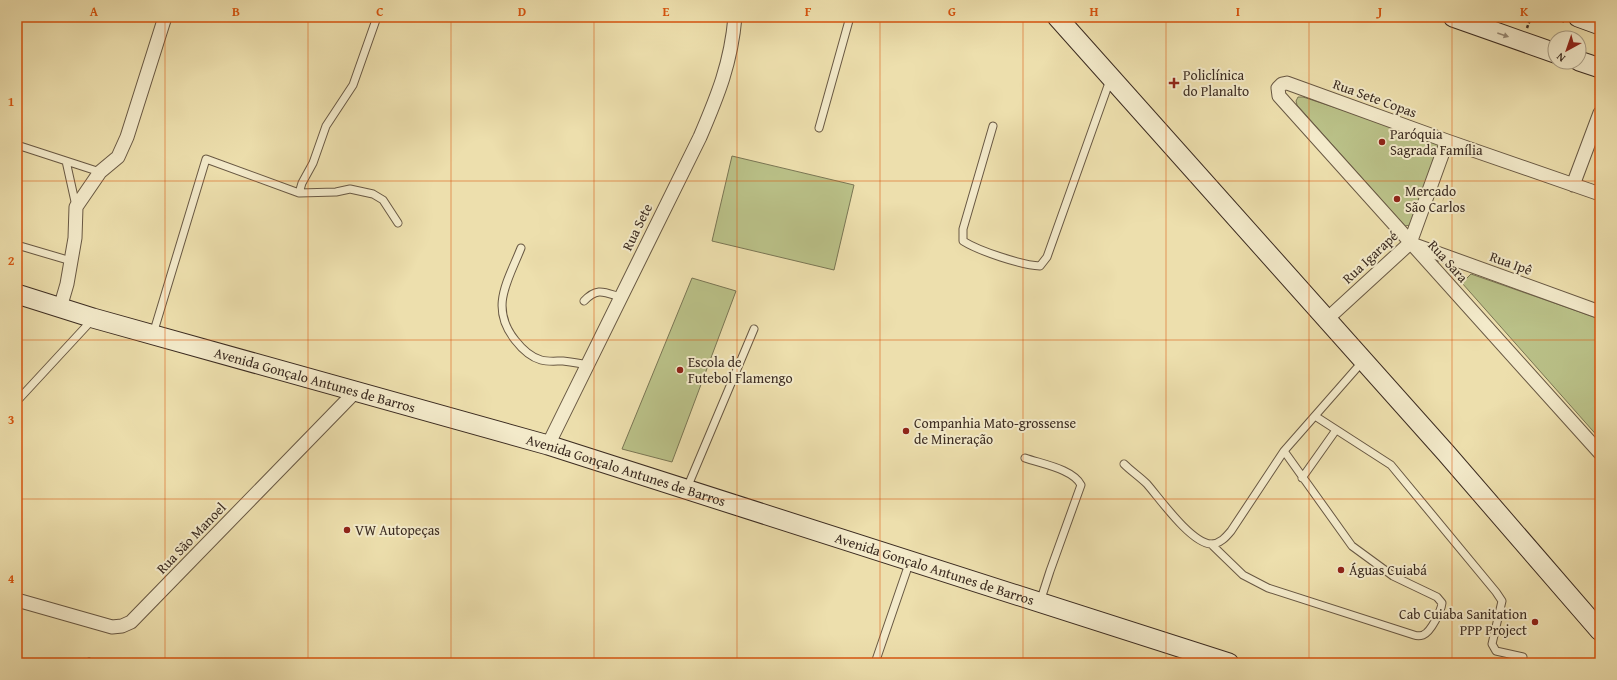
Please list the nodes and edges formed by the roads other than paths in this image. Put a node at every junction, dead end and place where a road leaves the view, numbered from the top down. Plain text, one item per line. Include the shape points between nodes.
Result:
1 (165, 17) edge
2 (377, 17) edge
3 (735, 17) edge
4 (850, 17) edge
5 (1057, 17) edge
6 (1453, 17) edge
7 (1578, 17) edge
8 (1600, 25) edge
9 (1547, 50) edge
10 (1587, 64) edge
11 (1600, 68) edge
12 (1111, 78) junction
13 (1278, 88) joint
14 (1600, 113) edge
15 (993, 126) dead end
16 (819, 128) dead end
17 (1447, 142) junction
18 (17, 145) edge
19 (66, 162) junction
20 (100, 172) junction
21 (1572, 184) junction
22 (299, 193) junction
23 (1600, 194) edge
24 (76, 206) junction
25 (398, 223) dead end
26 (1410, 243) junction
27 (17, 245) edge
28 (521, 248) dead end
29 (71, 261) junction
30 (17, 294) edge
31 (620, 298) junction
32 (584, 301) dead end
33 (60, 308) junction
34 (1600, 312) edge
35 (93, 318) junction
36 (1326, 320) junction
37 (754, 330) dead end
38 (153, 335) junction
39 (1363, 361) junction
40 (587, 365) junction
41 (356, 391) junction
42 (17, 401) edge
43 (1315, 416) junction
44 (1336, 430) junction
45 (548, 445) junction
46 (1284, 451) junction
47 (1600, 453) edge
48 (1025, 458) dead end
49 (1124, 464) dead end
50 (1302, 478) junction
51 (686, 489) junction
52 (1211, 544) junction
53 (910, 561) junction
54 (17, 600) edge
55 (1040, 602) junction
56 (1600, 631) edge
57 (1523, 657) dead end
58 (1209, 660) edge
59 (875, 663) edge
60 (1229, 663) edge

1 - 20 street via 127,137 118,156
2 - 22 lane via 353,85 326,126
3 - 31 street, Rua Sete via 728,64 719,92 700,137
4 - 16 lane
5 - 12 street
6 -> 9 street
7 - 8 street
10 - 11 street
12 - 15 lane via 1047,256 1040,266 979,249 964,241 963,229
12 - 36 street
13 - 17 street, Rua Sete Copas via 1287,83
13 - 26 street, Rua Sara via 1279,96
14 - 21 street
17 - 21 street, Rua Sete Copas
17 - 26 street, Rua Igarapé
18 - 19 lane
19 - 20 lane
19 - 24 lane
20 - 24 street
21 - 23 street, Rua Sete Copas
22 - 25 lane via 350,190 373,194 383,200
22 - 38 lane via 206,159
24 - 29 street
26 - 34 street, Rua Ipê
26 - 36 street, Rua Igarapé
26 - 47 street, Rua Sara
27 - 29 lane
28 - 40 lane via 502,294 501,307 508,331 522,348 542,361
29 - 33 street
30 - 33 street, Avenida Gonçalo Antunes de Barros
31 - 32 lane via 600,291 590,294
31 - 40 street, Rua Sete
33 - 35 street, Avenida Gonçalo Antunes de Barros
35 - 38 street, Avenida Gonçalo Antunes de Barros
35 - 42 lane
36 - 39 street
37 - 51 lane
38 - 41 street, Avenida Gonçalo Antunes de Barros
39 - 43 lane
39 - 56 street via 1446,452
40 - 45 street, Rua Sete
41 - 45 street, Avenida Gonçalo Antunes de Barros
41 - 54 street, Rua São Manoel via 131,622 112,627
43 - 44 lane
43 - 46 lane
44 - 50 lane
44 - 57 lane via 1391,465 1496,592 1502,601 1492,644 1496,651
45 - 51 street, Avenida Gonçalo Antunes de Barros
46 - 50 lane
46 - 52 lane via 1231,531 1223,540
48 - 55 lane via 1070,473 1078,478 1081,485
49 - 52 lane via 1146,483 1195,538
50 - 52 lane via 1352,546 1393,576 1437,597 1442,603 1442,609 1428,632 1422,636 1414,635 1268,588 1242,575
51 - 53 street, Avenida Gonçalo Antunes de Barros
53 - 55 street, Avenida Gonçalo Antunes de Barros
53 - 59 lane
55 - 58 street, Avenida Gonçalo Antunes de Barros
58 - 60 street, Avenida Gonçalo Antunes de Barros

